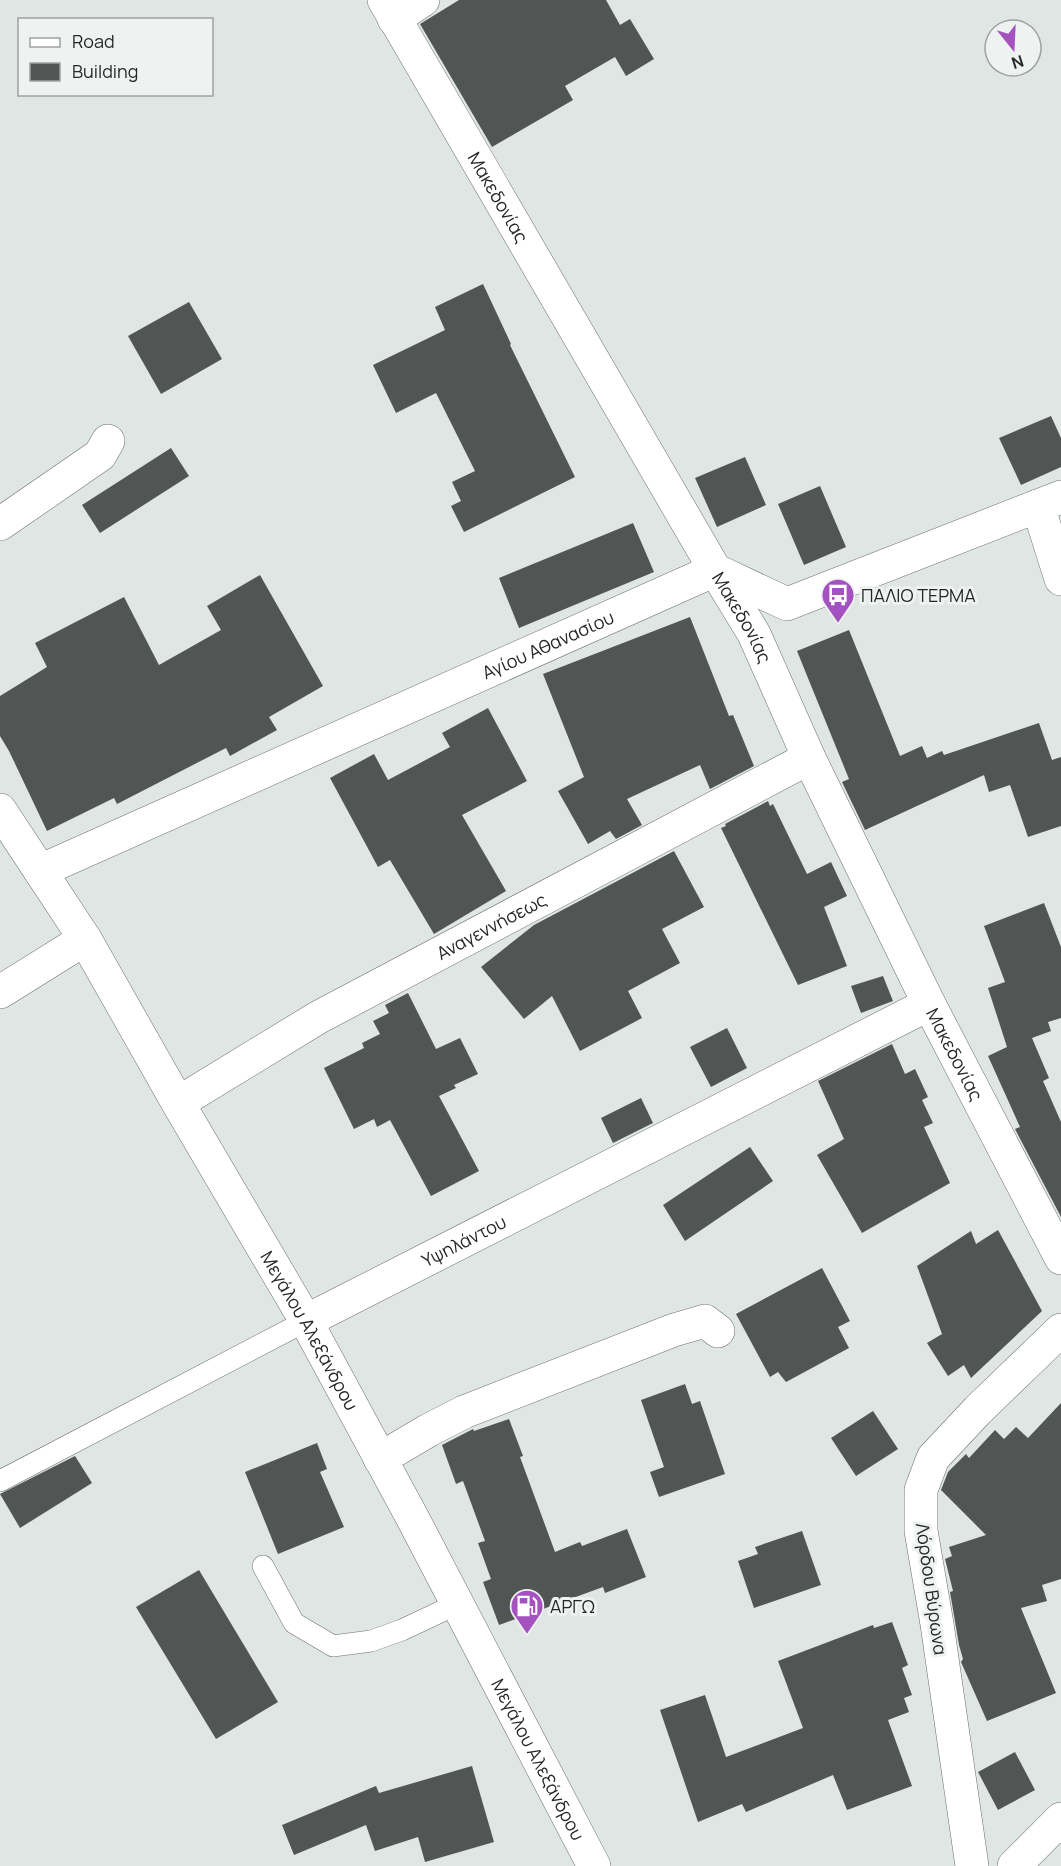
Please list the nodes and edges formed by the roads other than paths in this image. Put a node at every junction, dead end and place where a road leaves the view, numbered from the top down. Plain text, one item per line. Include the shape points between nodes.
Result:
1 (423, 0) edge
2 (389, 10) edge
3 (108, 441) dead end
4 (1049, 501) edge
5 (0, 524) edge
6 (715, 570) junction
7 (1061, 579) edge
8 (787, 604) junction
9 (754, 634) junction
10 (809, 758) junction
11 (0, 810) edge
12 (40, 871) junction
13 (85, 939) junction
14 (0, 992) edge
15 (929, 1004) junction
16 (178, 1103) junction
17 (1061, 1258) edge
18 (306, 1321) junction
19 (1061, 1330) edge
20 (718, 1331) dead end
21 (380, 1459) junction
22 (0, 1481) edge
23 (263, 1566) dead end
24 (457, 1604) junction
25 (1061, 1819) edge
26 (594, 1866) edge
27 (972, 1866) edge
28 (1014, 1866) edge

1 - 2 street
2 - 6 street, Μακεδονίας
3 - 5 street via 100,455
4 - 7 street
4 - 8 street
6 - 8 street
6 - 9 street, Μακεδονίας
6 - 12 street, Αγίου Αθανασίου
8 - 9 street
9 - 10 street, Μακεδονίας
10 - 15 street, Μακεδονίας
10 - 16 street, Αναγεννήσεως via 319,1017
11 - 12 street, Μεγάλου Αλεξάνδρου
12 - 13 street, Μεγάλου Αλεξάνδρου
13 - 14 street
13 - 16 street, Μεγάλου Αλεξάνδρου
15 - 17 street, Μακεδονίας
15 - 18 street, Υψηλάντου
16 - 18 street, Μεγάλου Αλεξάνδρου
18 - 21 street, Μεγάλου Αλεξάνδρου
18 - 22 lane, Υψηλάντου
19 - 27 street, Λόρδου Βύρωνα via 933,1458 921,1490 921,1531
20 - 21 street via 705,1321 674,1330 464,1413
21 - 24 street, Μεγάλου Αλεξάνδρου
23 - 24 lane via 294,1623 333,1646 371,1641
24 - 26 street, Μεγάλου Αλεξάνδρου
25 - 28 street

